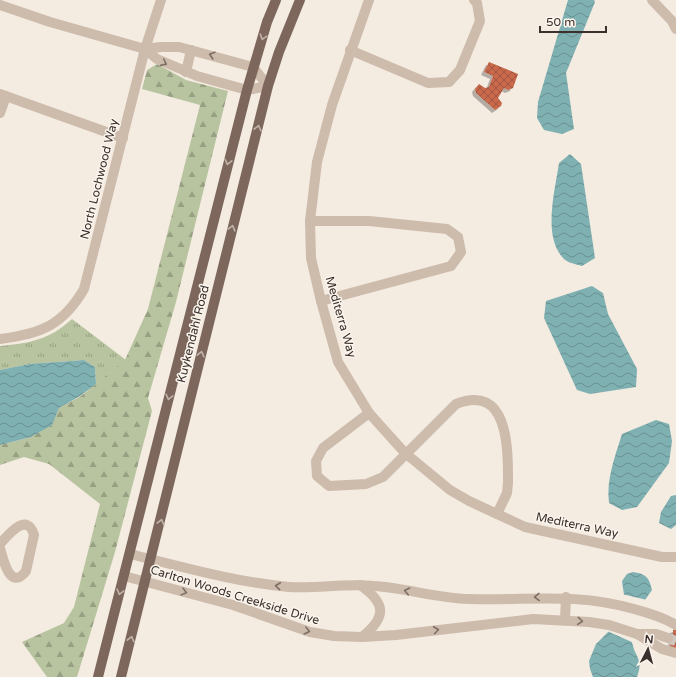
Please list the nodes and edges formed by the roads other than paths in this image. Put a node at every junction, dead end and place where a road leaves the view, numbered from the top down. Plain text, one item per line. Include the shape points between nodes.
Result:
1 (162, 0) edge
2 (276, 0) edge
3 (300, 0) edge
4 (369, 0) edge
5 (474, 0) edge
6 (652, 0) edge
7 (0, 5) edge
8 (676, 29) edge
9 (145, 49) junction
10 (191, 50) junction
11 (350, 50) junction
12 (253, 68) junction
13 (186, 72) junction
14 (268, 86) junction
15 (247, 90) junction
16 (3, 95) edge
17 (0, 113) edge
18 (123, 138) junction
19 (310, 221) junction
20 (320, 301) junction
21 (0, 339) edge
22 (369, 413) junction
23 (405, 453) junction
24 (497, 514) junction
25 (0, 544) edge
26 (0, 548) edge
27 (130, 554) junction
28 (676, 557) edge
29 (152, 559) junction
30 (124, 576) junction
31 (146, 581) junction
32 (360, 584) junction
33 (566, 597) junction
34 (564, 620) junction
35 (671, 620) edge
36 (676, 625) edge
37 (637, 634) junction
38 (362, 637) junction
39 (668, 638) tunnel mouth
40 (676, 653) edge
41 (98, 677) edge
42 (121, 677) edge

1 - 9 street, North Lochwood Way
2 -> 12 main road, Kuykendahl Road
3 - 14 main road, Kuykendahl Road
4 - 11 street, Mediterra Way
5 - 11 street via 477,3 480,21 460,70 449,82 428,83
6 - 8 street via 672,21
7 - 9 street
9 - 10 street via 179,47
9 -> 13 street via 157,59
9 - 18 street, North Lochwood Way
12 -> 10 street
10 - 13 street
11 - 19 street, Mediterra Way via 332,104 317,162
12 - 14 street
12 - 15 main road, Kuykendahl Road
13 - 15 street
14 - 15 street
29 -> 14 main road, Kuykendahl Road
15 -> 27 main road, Kuykendahl Road
16 - 17 street
16 - 18 street
18 - 21 street, North Lochwood Way via 84,289 69,312 59,321 23,336
19 - 20 street, Mediterra Way via 311,258
19 - 20 street via 369,221 447,229 458,237 461,252 451,266
20 - 22 street, Mediterra Way via 338,362
22 - 23 street, Mediterra Way
22 - 23 street via 323,448 316,461 317,476 329,486 366,484 383,477
23 - 24 street, Mediterra Way via 450,490
23 - 24 street via 456,404 478,399 488,403 496,410 502,421 508,469 507,492
24 - 28 street, Mediterra Way via 525,527 662,557
25 - 26 street via 23,524 32,530 34,535 23,575 11,576 7,572
27 - 29 street, Carlton Woods Creekside Drive
27 - 30 main road, Kuykendahl Road
29 - 31 main road, Kuykendahl Road
32 -> 29 street, Carlton Woods Creekside Drive via 308,588 263,584 218,576
30 - 31 street, Carlton Woods Creekside Drive
30 -> 41 main road, Kuykendahl Road
31 -> 38 street, Carlton Woods Creekside Drive via 233,605 310,632
42 -> 31 main road, Kuykendahl Road
33 -> 32 street, Carlton Woods Creekside Drive via 469,599 432,596
32 - 38 street via 374,595 380,611 374,628
33 - 34 street
33 - 35 street, Carlton Woods Creekside Drive via 617,604
34 -> 37 street, Carlton Woods Creekside Drive via 609,625
38 -> 34 street, Carlton Woods Creekside Drive via 533,619
35 - 36 street, Carlton Woods Creekside Drive
37 - 39 street, Carlton Woods Creekside Drive via 656,634
37 - 40 street, Carlton Woods Creekside Drive via 662,649

